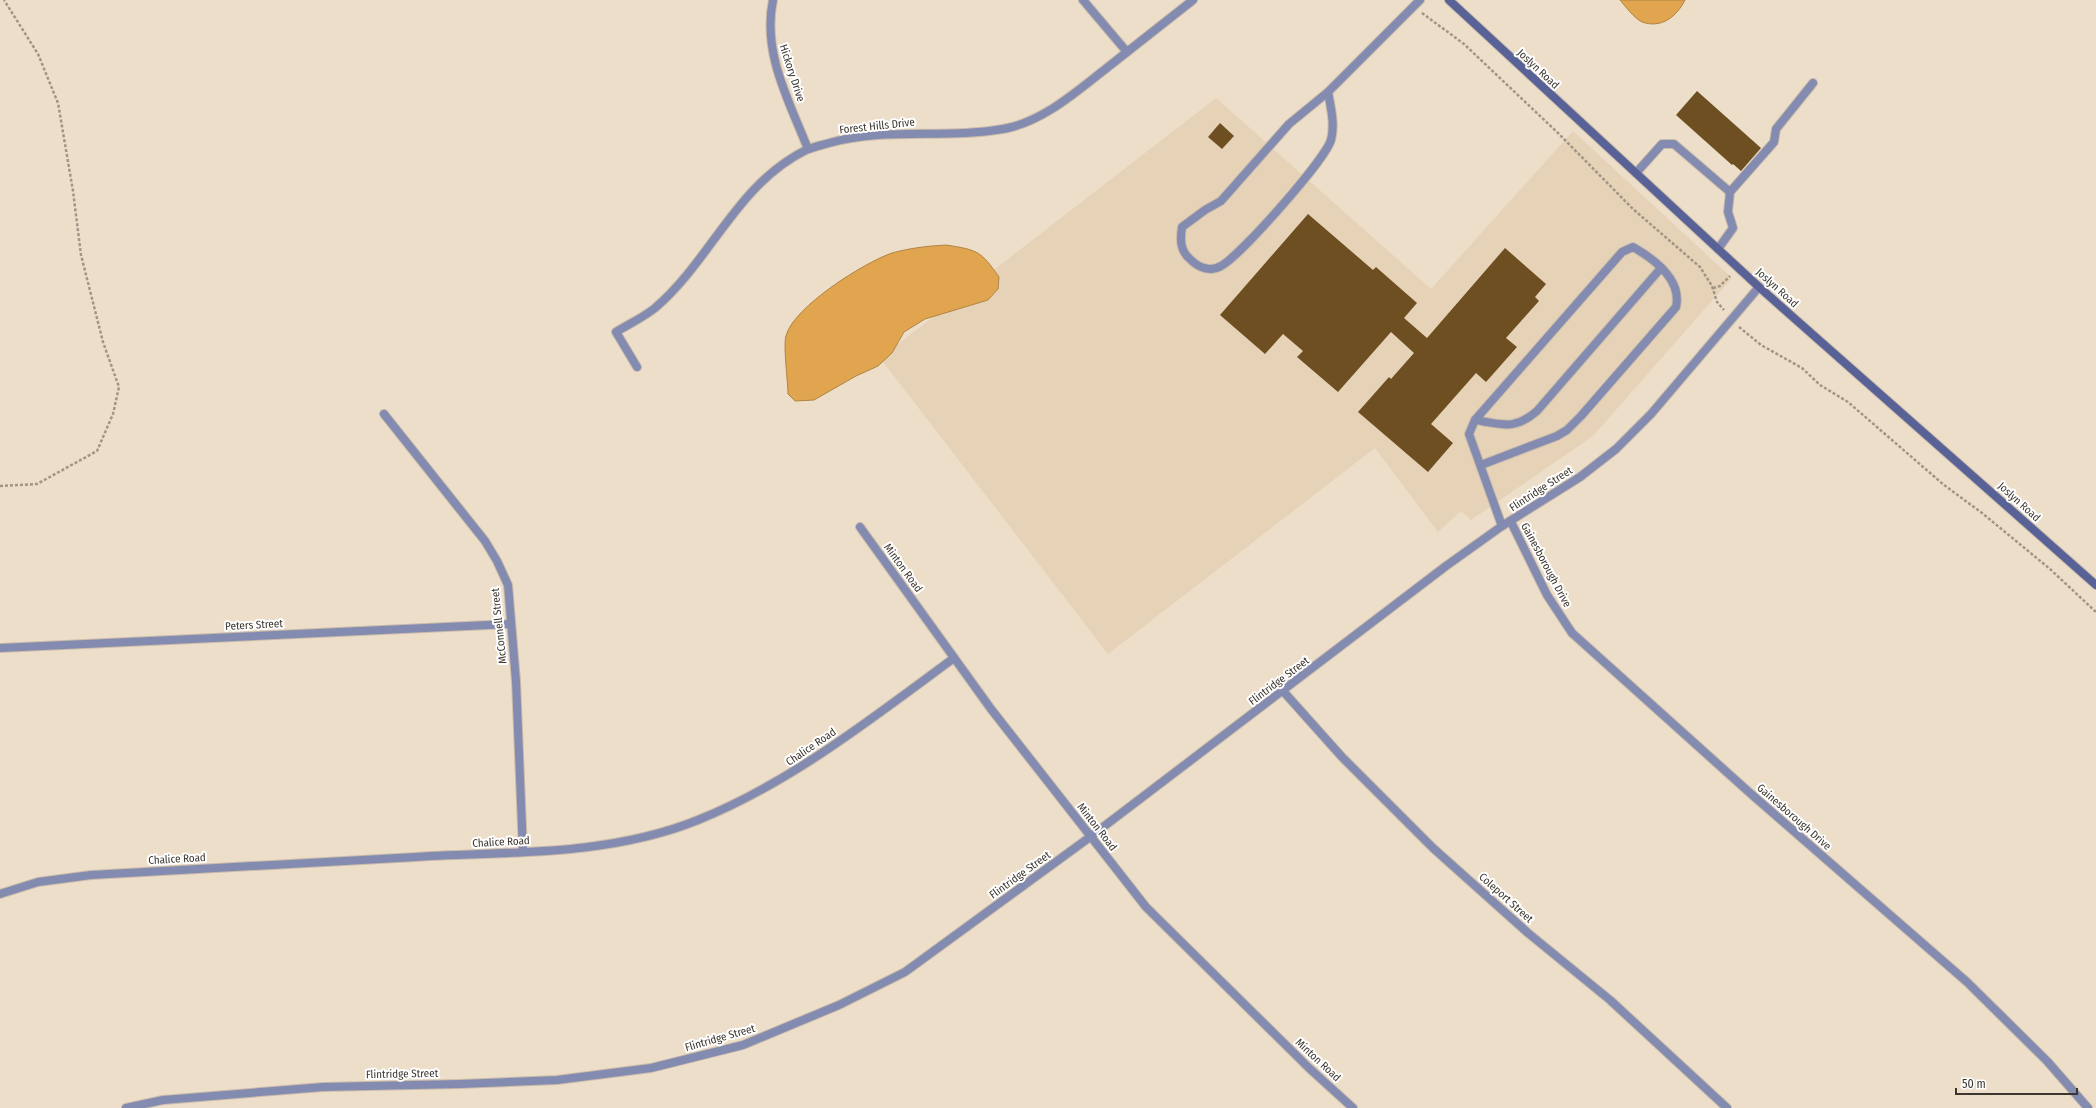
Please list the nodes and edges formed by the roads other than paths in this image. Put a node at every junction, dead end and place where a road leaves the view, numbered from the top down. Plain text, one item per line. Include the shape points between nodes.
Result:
1 (773, 0) edge
2 (1082, 0) edge
3 (1193, 0) edge
4 (1420, 0) edge
5 (1449, 0) edge
6 (1127, 52) junction
7 (1813, 83) dead end
8 (1328, 92) junction
9 (808, 149) junction
10 (1636, 173) junction
11 (1730, 192) junction
12 (1718, 250) junction
13 (1661, 268) junction
14 (1759, 287) junction
15 (637, 367) dead end
16 (384, 414) dead end
17 (1475, 420) junction
18 (1481, 465) junction
19 (1511, 522) junction
20 (1502, 526) junction
21 (860, 527) dead end
22 (2096, 585) edge
23 (510, 624) junction
24 (0, 648) edge
25 (954, 658) junction
26 (1283, 691) junction
27 (1090, 837) junction
28 (524, 851) junction
29 (0, 894) edge
30 (126, 1108) edge
31 (1353, 1108) edge
32 (1727, 1108) edge
33 (2088, 1108) edge

1 - 9 street, Hickory Drive via 769,32 772,56
2 - 6 street
3 - 6 street, Forest Hills Drive
4 - 8 street
5 - 10 street, Joslyn Road
6 - 9 street, Forest Hills Drive via 1063,102 1035,118 1005,129 846,138
7 - 11 street via 1776,129 1774,142
8 - 8 street via 1289,124 1221,201 1182,227 1180,243 1187,257 1195,264 1209,269 1221,266 1239,253 1318,162 1330,141 1333,121
9 - 15 street, Forest Hills Drive via 763,178 742,200 690,270 654,308 616,332
10 - 11 street via 1662,144 1674,144
10 - 12 street, Joslyn Road
11 - 12 street via 1728,212 1733,228
12 - 14 street, Joslyn Road
13 - 17 street via 1527,420 1509,425
13 - 17 street via 1633,247 1622,252
13 - 18 street via 1675,287 1676,307 1581,416 1557,436
14 - 19 street, Flintridge Street via 1651,414 1616,449 1580,477
14 - 22 street, Joslyn Road
16 - 23 street, McConnell Street via 485,541 508,585
17 - 18 street via 1469,434
18 - 20 street
19 - 20 street, Flintridge Street
19 - 33 street, Gainesborough Drive via 1548,595 1572,633 1972,987 2047,1061
20 - 26 street, Flintridge Street
21 - 25 street, Minton Road
23 - 24 street, Peters Street
23 - 28 street, McConnell Street via 516,681
25 - 27 street, Minton Road
25 - 28 street, Chalice Road via 856,729 751,797 697,821 648,836 565,851
26 - 27 street, Flintridge Street
26 - 32 street, Coleport Street via 1342,757 1434,848 1528,933 1610,1000
27 - 30 street, Flintridge Street via 905,972 839,1005 743,1045 651,1068 557,1080 323,1087 163,1100
27 - 31 street, Minton Road via 1146,907
28 - 29 street, Chalice Road via 91,875 38,882

